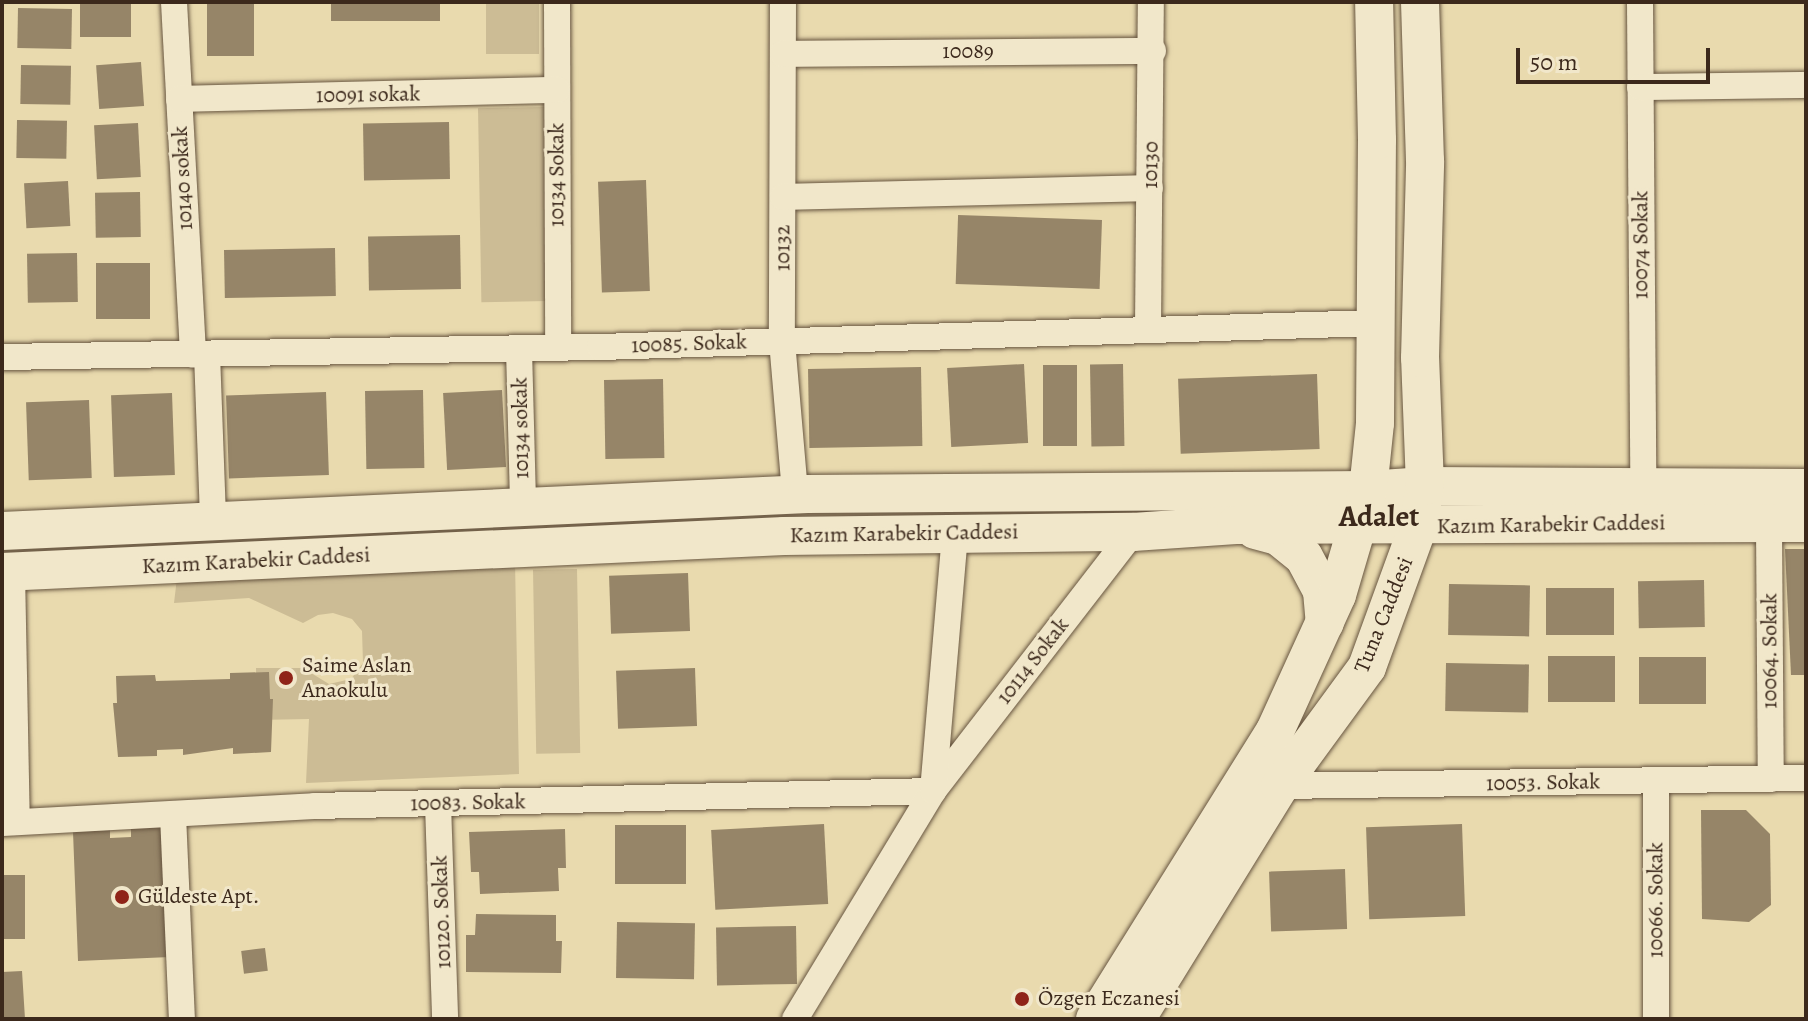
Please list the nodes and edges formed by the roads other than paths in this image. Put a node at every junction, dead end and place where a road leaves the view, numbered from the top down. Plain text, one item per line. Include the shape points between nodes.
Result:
1 (174, 2) edge
2 (557, 2) edge
3 (783, 2) edge
4 (1151, 2) edge
5 (1374, 2) edge
6 (1420, 2) edge
7 (1640, 2) edge
8 (1153, 51) junction
9 (783, 54) junction
10 (1806, 85) edge
11 (1640, 87) junction
12 (557, 90) junction
13 (179, 99) junction
14 (1150, 188) junction
15 (783, 197) junction
16 (1376, 323) junction
17 (1148, 328) junction
18 (782, 341) junction
19 (558, 348) junction
20 (519, 349) junction
21 (200, 354) junction
22 (2, 357) edge
23 (1425, 486) junction
24 (1643, 488) junction
25 (1806, 488) edge
26 (1368, 490) junction
27 (795, 494) junction
28 (523, 507) junction
29 (213, 520) junction
30 (1788, 523) edge
31 (1236, 525) junction
32 (1357, 526) junction
33 (1418, 527) junction
34 (2, 531) edge
35 (1133, 532) junction
36 (955, 533) junction
37 (7, 572) edge
38 (1325, 623) junction
39 (1806, 778) edge
40 (1771, 779) junction
41 (1656, 781) junction
42 (1280, 786) junction
43 (933, 791) junction
44 (438, 804) junction
45 (173, 815) junction
46 (10, 823) edge
47 (182, 1019) edge
48 (445, 1019) edge
49 (795, 1019) edge
50 (1095, 1019) edge
51 (1136, 1019) edge
52 (1656, 1019) edge

1 - 13 street, 10140 sokak
2 - 12 street, 10134 Sokak
3 - 9 street, 10132
4 - 8 street, 10130
5 - 16 street
6 - 23 street, Tuna Caddesi
7 - 11 street, 10074 Sokak
8 - 9 street, 10089
8 - 14 street, 10130
9 - 15 street, 10132
10 - 11 street
11 - 24 street, 10074 Sokak
12 - 13 street, 10091 sokak
12 - 19 street, 10134 Sokak
13 - 21 street, 10140 sokak
14 - 15 street
14 - 17 street, 10130
15 - 18 street, 10132
16 - 17 street, 10085. Sokak
16 - 26 street
17 - 18 street, 10085. Sokak
18 - 19 street, 10085. Sokak
18 - 27 street, 10132
19 - 20 street, 10085. Sokak
20 - 21 street, 10085. Sokak
20 - 28 street, 10134 sokak
21 - 22 street, 10085. Sokak
21 - 29 street, 10140 sokak
23 - 24 street, Kazım Karabekir Caddesi
23 - 26 street, Kazım Karabekir Caddesi
23 - 33 street, Tuna Caddesi
24 - 25 street, Kazım Karabekir Caddesi
26 - 27 street, Kazım Karabekir Caddesi
26 - 32 street
27 - 28 street, Kazım Karabekir Caddesi
28 - 29 street, Kazım Karabekir Caddesi
29 - 34 street, Kazım Karabekir Caddesi
30 - 33 street, Kazım Karabekir Caddesi
30 - 40 street, 10064. Sokak
31 - 32 street, Kazım Karabekir Caddesi
31 - 35 street, Kazım Karabekir Caddesi
31 - 38 street via 1278,536 1304,557 1322,591
32 - 33 street, Kazım Karabekir Caddesi
32 - 38 street
33 - 42 street, Tuna Caddesi via 1367,667
35 - 36 street, Kazım Karabekir Caddesi
35 - 43 street, 10114 Sokak
36 - 37 street, Kazım Karabekir Caddesi via 784,536
36 - 43 street, 10114 Sokak
37 - 46 street
38 - 50 street via 1275,731
39 - 40 street, 10053. Sokak
40 - 41 street, 10053. Sokak
41 - 42 street, 10053. Sokak
41 - 52 street, 10066. Sokak
42 - 51 street, Tuna Caddesi
43 - 44 street, 10083. Sokak
43 - 49 street, 10114 Sokak
44 - 45 street, 10083. Sokak
44 - 48 street, 10120. Sokak
45 - 46 street, 10083. Sokak
45 - 47 street

